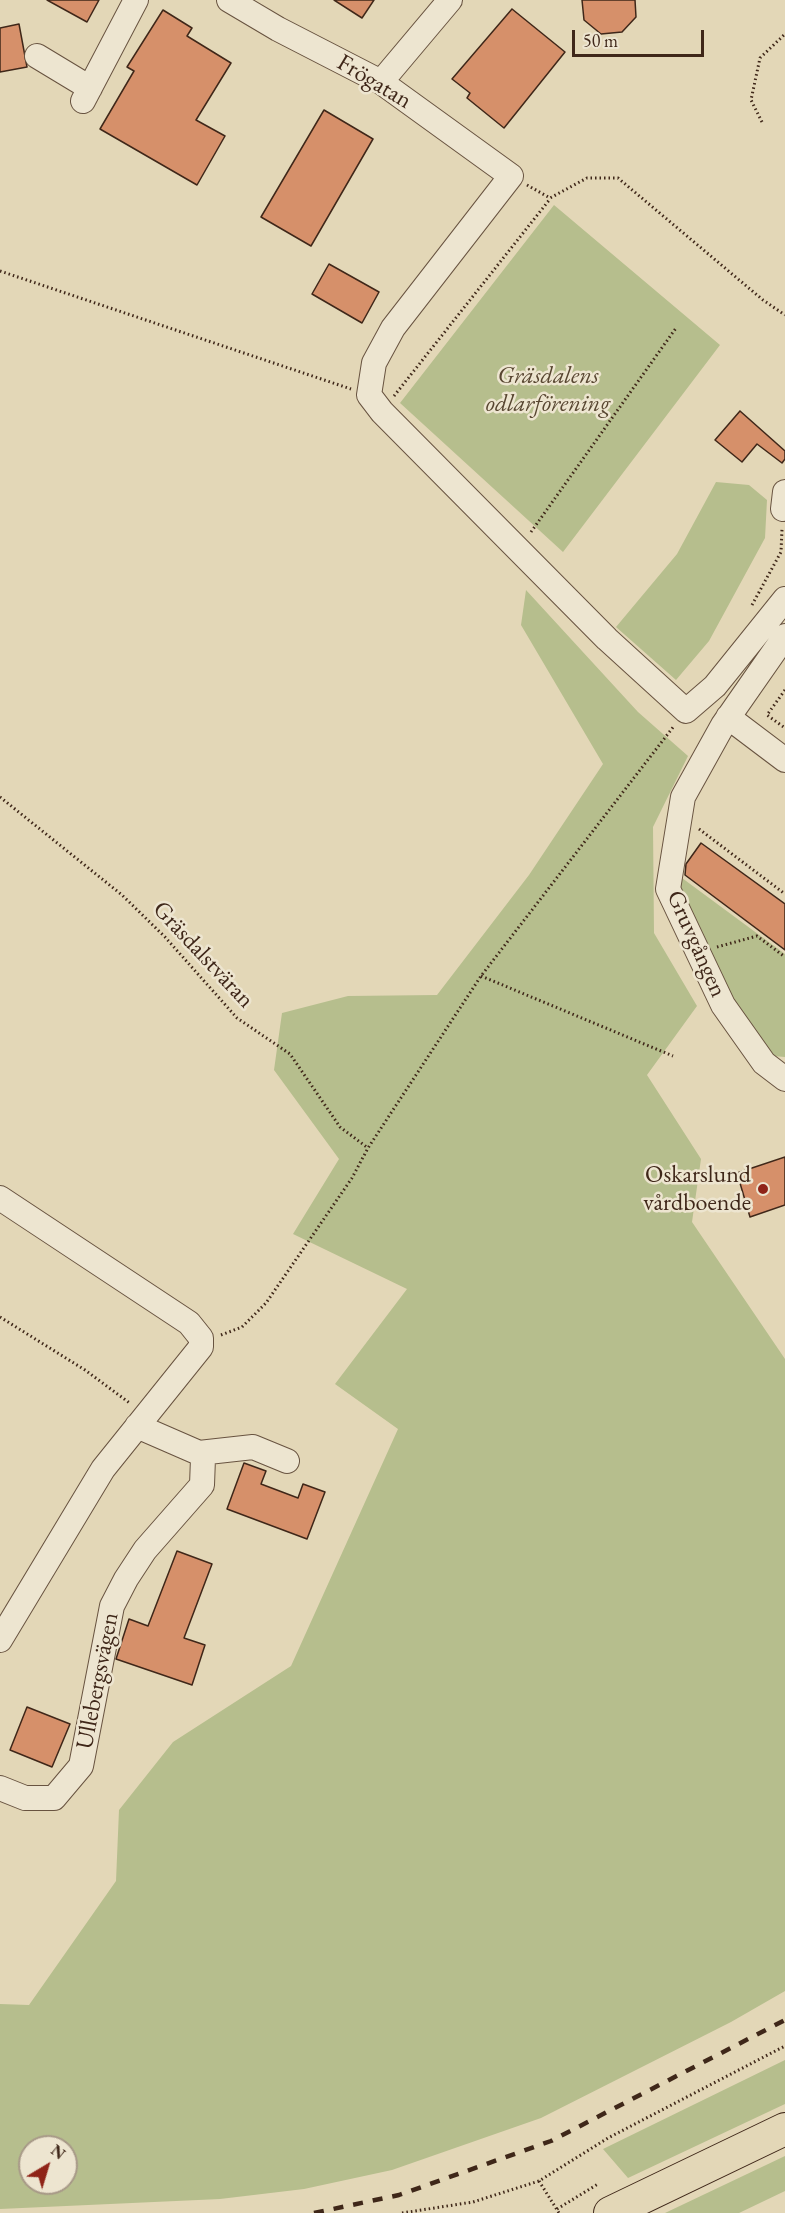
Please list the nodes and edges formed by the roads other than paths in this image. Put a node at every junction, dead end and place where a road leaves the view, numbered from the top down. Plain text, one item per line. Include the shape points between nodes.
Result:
1 (136, 0) edge
2 (230, 0) edge
3 (450, 0) edge
4 (37, 56) dead end
5 (381, 82) junction
6 (785, 599) edge
7 (785, 636) edge
8 (728, 717) junction
9 (785, 760) edge
10 (785, 1079) edge
11 (0, 1198) edge
12 (141, 1420) junction
13 (199, 1453) junction
14 (287, 1461) dead end
15 (0, 1640) edge
16 (0, 1788) edge
17 (785, 2130) edge
18 (610, 2213) edge

1 - 4 street via 86,95
2 - 5 street, Frögatan
3 - 5 street
5 - 6 street, Frögatan via 511,176 393,328 374,363 376,404 607,639 686,711 715,686
7 - 8 street, Gruvgången
8 - 9 street
8 - 10 street, Gruvgången via 684,797 668,889 723,1005 764,1063
11 - 12 street via 189,1323 201,1338 201,1347
12 - 13 street
12 - 15 street via 103,1469
13 - 14 street via 254,1448
13 - 16 street, Ullebergsvägen via 203,1458 202,1485 146,1550 112,1606 81,1766 54,1798 25,1798
17 - 18 main road

